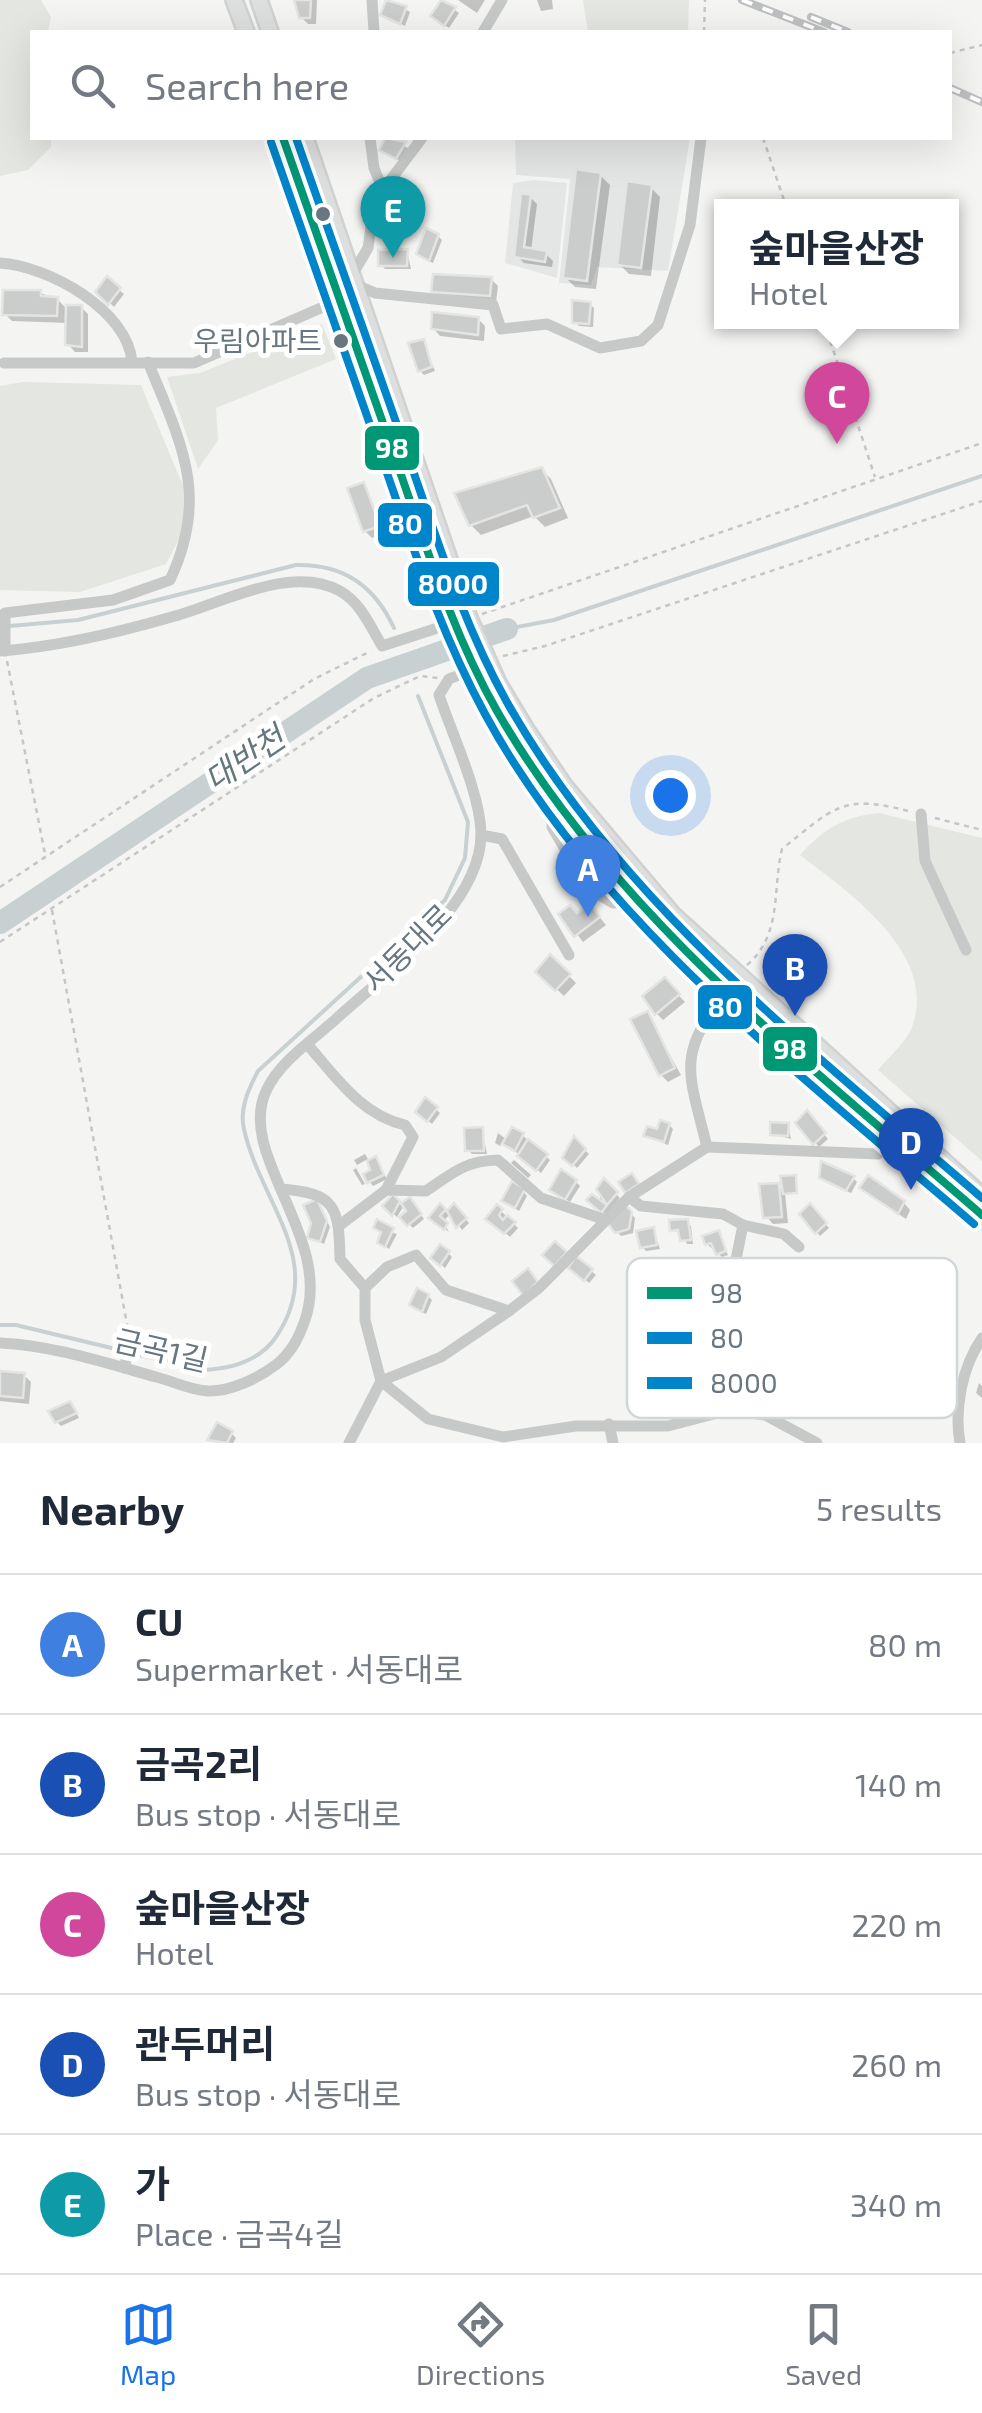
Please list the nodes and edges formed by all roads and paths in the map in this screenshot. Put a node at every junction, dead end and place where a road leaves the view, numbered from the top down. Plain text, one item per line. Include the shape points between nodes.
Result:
1 (234, 0) edge
2 (258, 0) edge
3 (372, 0) edge
4 (502, 0) edge
5 (705, 0) edge
6 (245, 30) edge
7 (269, 30) edge
8 (374, 30) edge
9 (484, 30) edge
10 (704, 30) edge
11 (982, 46) edge
12 (952, 53) edge
13 (285, 140) edge
14 (306, 140) edge
15 (370, 140) edge
16 (420, 140) edge
17 (701, 140) edge
18 (764, 140) edge
19 (383, 190) junction
20 (784, 199) edge
21 (0, 263) edge
22 (352, 283) junction
23 (337, 301) junction
24 (826, 329) edge
25 (132, 362) junction
26 (148, 362) junction
27 (4, 363) dead end
28 (982, 443) edge
29 (875, 478) junction
30 (982, 500) edge
31 (463, 626) junction
32 (382, 646) junction
33 (3, 651) edge
34 (478, 660) junction
35 (449, 679) junction
36 (542, 784) junction
37 (920, 814) junction
38 (982, 830) edge
39 (481, 834) junction
40 (45, 856) junction
41 (0, 886) edge
42 (642, 901) junction
43 (52, 906) junction
44 (0, 942) edge
45 (966, 950) dead end
46 (569, 955) dead end
47 (736, 972) junction
48 (727, 990) junction
49 (307, 1044) junction
50 (900, 1132) junction
51 (707, 1147) junction
52 (281, 1189) junction
53 (386, 1190) junction
54 (982, 1196) edge
55 (629, 1197) junction
56 (982, 1216) edge
57 (602, 1219) junction
58 (743, 1225) junction
59 (340, 1226) junction
60 (799, 1247) dead end
61 (736, 1258) edge
62 (365, 1288) junction
63 (508, 1311) junction
64 (982, 1338) edge
65 (131, 1341) joint
66 (0, 1343) edge
67 (124, 1368) junction
68 (381, 1381) junction
69 (957, 1416) edge
70 (689, 1418) edge
71 (770, 1418) edge
72 (957, 1418) edge
73 (684, 1419) joint
74 (610, 1424) junction
75 (349, 1443) edge
76 (612, 1443) edge
77 (816, 1443) edge
78 (960, 1443) edge

1 - 6 main road
2 - 7 main road
3 - 8 street
4 - 9 street
5 - 10 path
11 - 12 path
13 - 23 main road
14 - 22 main road
15 - 19 street
16 - 19 street
17 - 22 street via 690,225 658,325 641,340 600,348 547,324 501,330 493,304 375,294
18 - 20 path
19 - 22 street
21 - 25 street via 91,299 116,320
22 - 23 street
22 - 31 main road
23 - 26 street via 194,363
23 - 31 main road
24 - 29 path
25 - 26 street
25 - 27 street
26 - 33 street via 191,486 193,514 170,580 113,600 5,613
28 - 29 path
29 - 31 path
30 - 34 path via 546,646
31 - 32 street
31 - 34 main road
32 - 33 street via 360,608 339,590 310,583 269,586 106,634
32 - 40 path via 314,679
33 - 40 path
34 - 35 street
34 - 36 main road
34 - 47 main road via 565,787 673,915
35 - 39 street via 439,695
35 - 43 path via 420,676 374,698
36 - 42 main road
36 - 42 street via 552,827 588,888 613,903
37 - 38 path
37 - 45 street via 925,861
37 - 47 path via 876,802 843,804 782,848 776,912 752,961
39 - 46 street via 502,839
39 - 49 street, 서동대로 via 458,900
40 - 41 path
42 - 48 main road
43 - 44 path
43 - 65 path
47 - 50 main road
48 - 50 main road
48 - 51 street via 701,1023 688,1056
49 - 52 street, 서동대로 via 282,1067 261,1106 262,1139
49 - 53 street via 362,1106 405,1125 412,1138
50 - 51 street via 878,1154
50 - 54 main road
50 - 56 main road
51 - 55 street
52 - 59 street via 318,1192
52 - 67 street, 금곡1길 via 312,1279 296,1343 250,1379 207,1391
53 - 57 street via 426,1191 472,1161 498,1160 541,1198
53 - 59 street
55 - 57 street
55 - 58 street via 641,1206 723,1214
57 - 63 street via 539,1288
58 - 60 street via 770,1228
58 - 61 street
59 - 62 street via 340,1259
62 - 63 street via 386,1267 416,1256 446,1290
62 - 68 street via 364,1320
63 - 68 street via 440,1357
64 - 69 street
65 - 67 street
66 - 67 street, 금곡1길
68 - 74 street via 428,1418 503,1438
68 - 75 street
70 - 73 street
71 - 77 street
72 - 78 street
73 - 74 street via 668,1426
74 - 76 street

